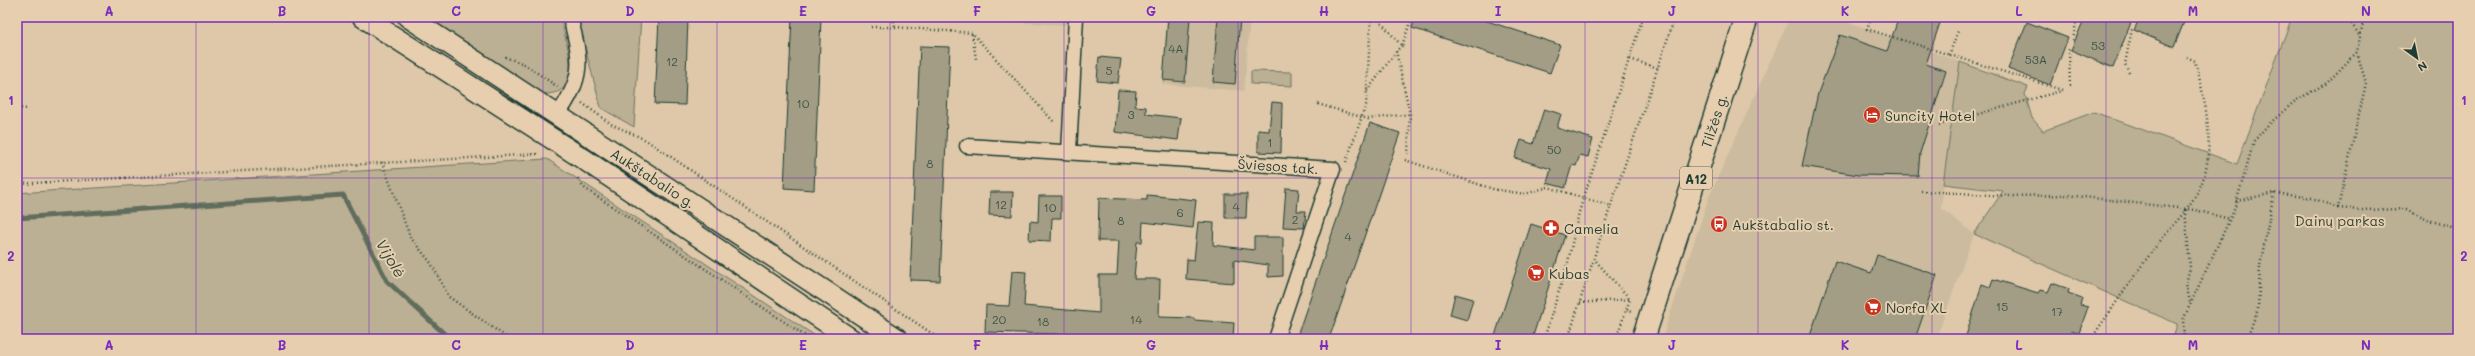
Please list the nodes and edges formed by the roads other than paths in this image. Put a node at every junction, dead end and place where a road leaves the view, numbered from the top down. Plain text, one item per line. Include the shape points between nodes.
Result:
1 (363, 17) edge
2 (408, 17) edge
3 (570, 17) edge
4 (1076, 17) edge
5 (1747, 17) edge
6 (557, 116) junction
7 (545, 135) junction
8 (967, 146) dead end
9 (1069, 146) junction
10 (851, 339) edge
11 (898, 339) edge
12 (1276, 339) edge
13 (1643, 339) edge

1 - 7 main road, Aukštabalio g.
2 - 6 main road, Aukštabalio g.
3 - 6 street via 579,62 571,96
4 - 9 street
5 - 13 highway, Tilžės g. / A12
6 - 7 main road
6 - 11 main road, Aukštabalio g.
7 - 10 main road, Aukštabalio g.
8 - 9 street, Šviesos tak.
9 - 12 street, Šviesos tak. via 1333,169

